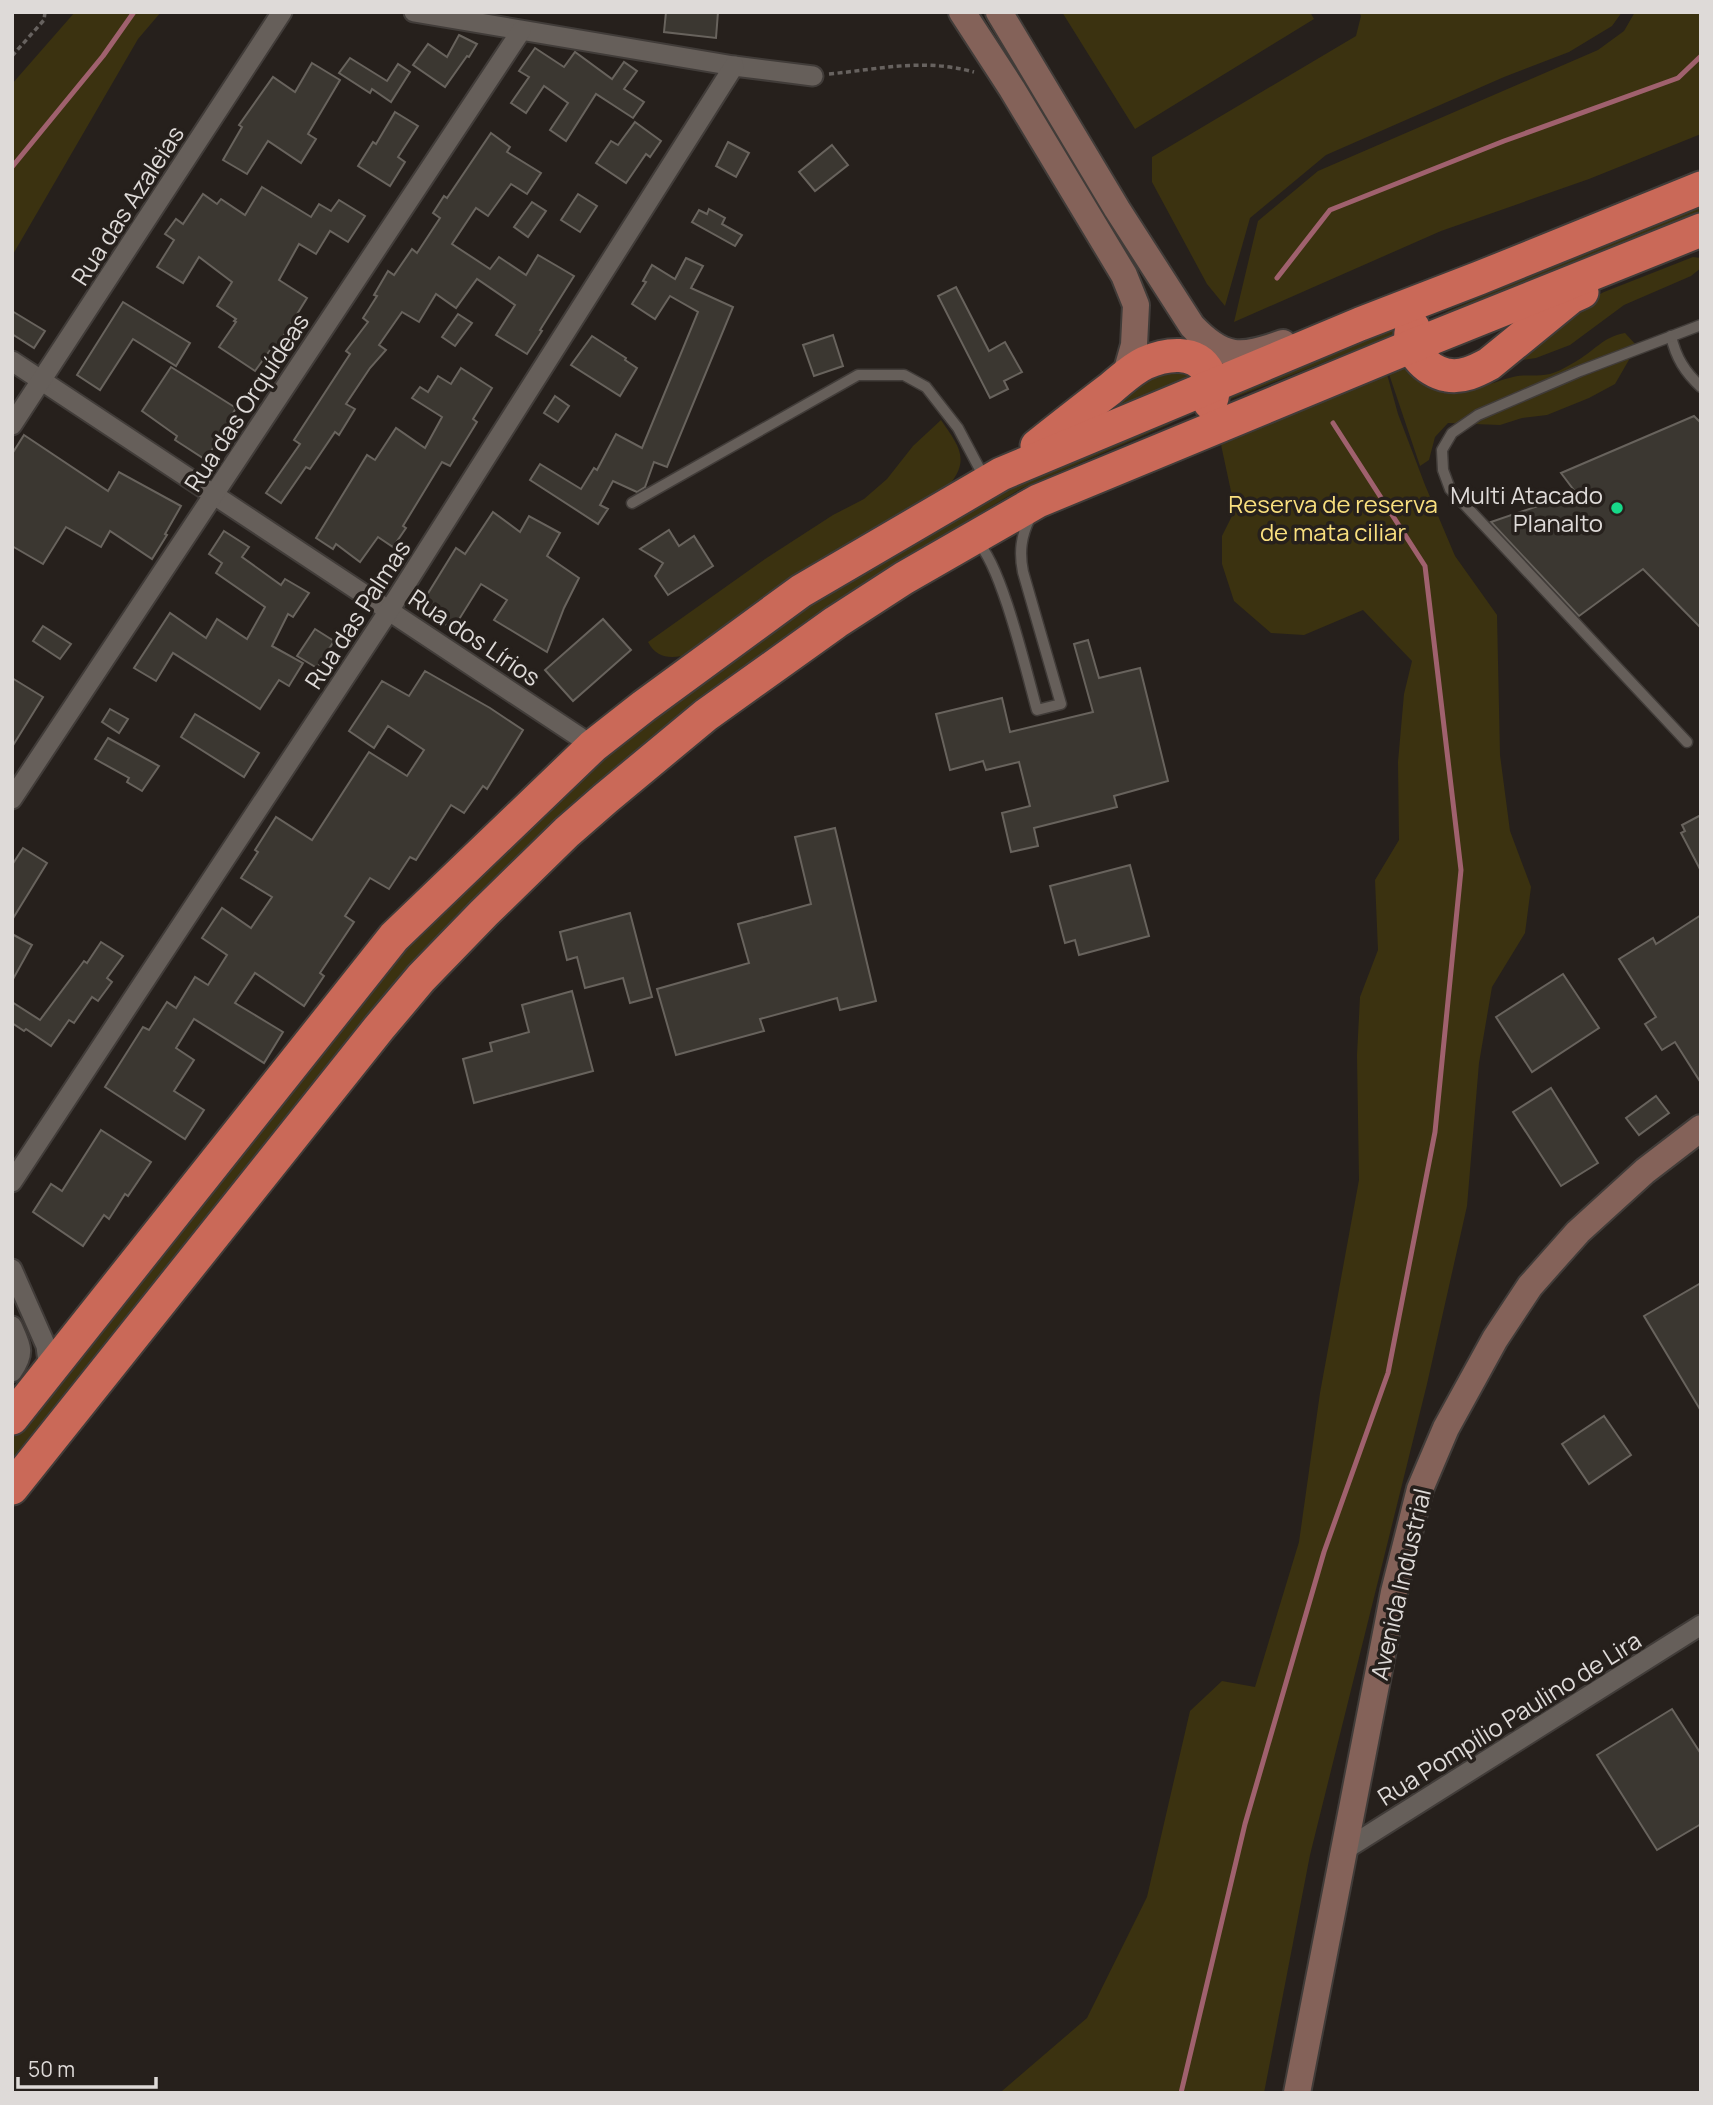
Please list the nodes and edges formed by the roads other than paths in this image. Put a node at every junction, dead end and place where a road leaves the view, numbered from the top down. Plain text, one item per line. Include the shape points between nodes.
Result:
1 (282, 12) edge
2 (414, 12) edge
3 (962, 12) edge
4 (999, 12) edge
5 (521, 31) junction
6 (734, 66) junction
7 (813, 75) road end
8 (1701, 188) edge
9 (1117, 209) junction
10 (1093, 223) junction
11 (1701, 230) edge
12 (1670, 243) junction
13 (1479, 278) junction
14 (1360, 324) junction
15 (1701, 325) edge
16 (1671, 336) junction
17 (1412, 346) junction
18 (12, 361) edge
19 (1125, 377) junction
20 (42, 380) junction
21 (1213, 384) junction
22 (1701, 387) edge
23 (12, 425) edge
24 (994, 478) junction
25 (215, 494) junction
26 (1038, 501) junction
27 (632, 503) dead end
28 (974, 540) junction
29 (390, 610) junction
30 (1687, 742) dead end
31 (593, 746) junction
32 (12, 799) edge
33 (1701, 1128) edge
34 (12, 1182) edge
35 (12, 1269) edge
36 (12, 1326) edge
37 (39, 1332) junction
38 (73, 1339) junction
39 (49, 1370) junction
40 (12, 1372) edge
41 (12, 1418) edge
42 (12, 1488) edge
43 (1701, 1625) edge
44 (1343, 1851) junction
45 (1297, 2093) edge

1 - 20 street, Rua das Azaleias
2 - 5 street
3 - 10 street
4 - 9 street
5 - 6 street
5 - 25 street, Rua das Orquídeas
6 - 7 street
6 - 29 street, Rua das Palmas
8 - 13 highway
9 - 10 lane
9 - 14 street via 1192,326 1222,352 1254,353 1347,321
10 - 19 street via 1136,305 1134,345
11 - 12 highway
12 - 17 highway
12 - 17 highway via 1658,257 1571,297 1475,372 1446,375 1429,368
13 - 14 highway
13 - 17 highway via 1423,313 1410,332
14 - 21 highway
15 - 16 lane
16 - 22 lane via 1682,367
16 - 30 lane via 1478,415 1452,433 1442,450 1450,489
17 - 26 highway
18 - 20 street, Rua dos Lírios
19 - 21 highway via 1143,363 1181,355 1200,362
19 - 24 highway
20 - 23 street, Rua das Azaleias
20 - 25 street, Rua dos Lírios
21 - 24 highway
21 - 26 highway via 1213,397 1200,413
24 - 27 lane via 926,387 904,376 858,376
24 - 31 highway via 801,591
25 - 29 street, Rua dos Lírios
25 - 32 street, Rua das Orquídeas
26 - 28 highway
26 - 28 lane via 1024,529 1019,553 1061,704 1037,710 998,576
28 - 42 highway via 904,578 706,715 567,832 484,913 379,1028
29 - 31 street, Rua dos Lírios
29 - 34 street, Rua das Palmas
31 - 38 highway via 387,945
33 - 44 street, Avenida Industrial via 1578,1232 1530,1286 1446,1428 1409,1527
35 - 37 street
36 - 40 street via 22,1358
37 - 38 street
37 - 39 street
38 - 39 highway
39 - 41 highway
43 - 44 street, Rua Pompílio Paulino de Lira
44 - 45 street, Avenida Industrial

